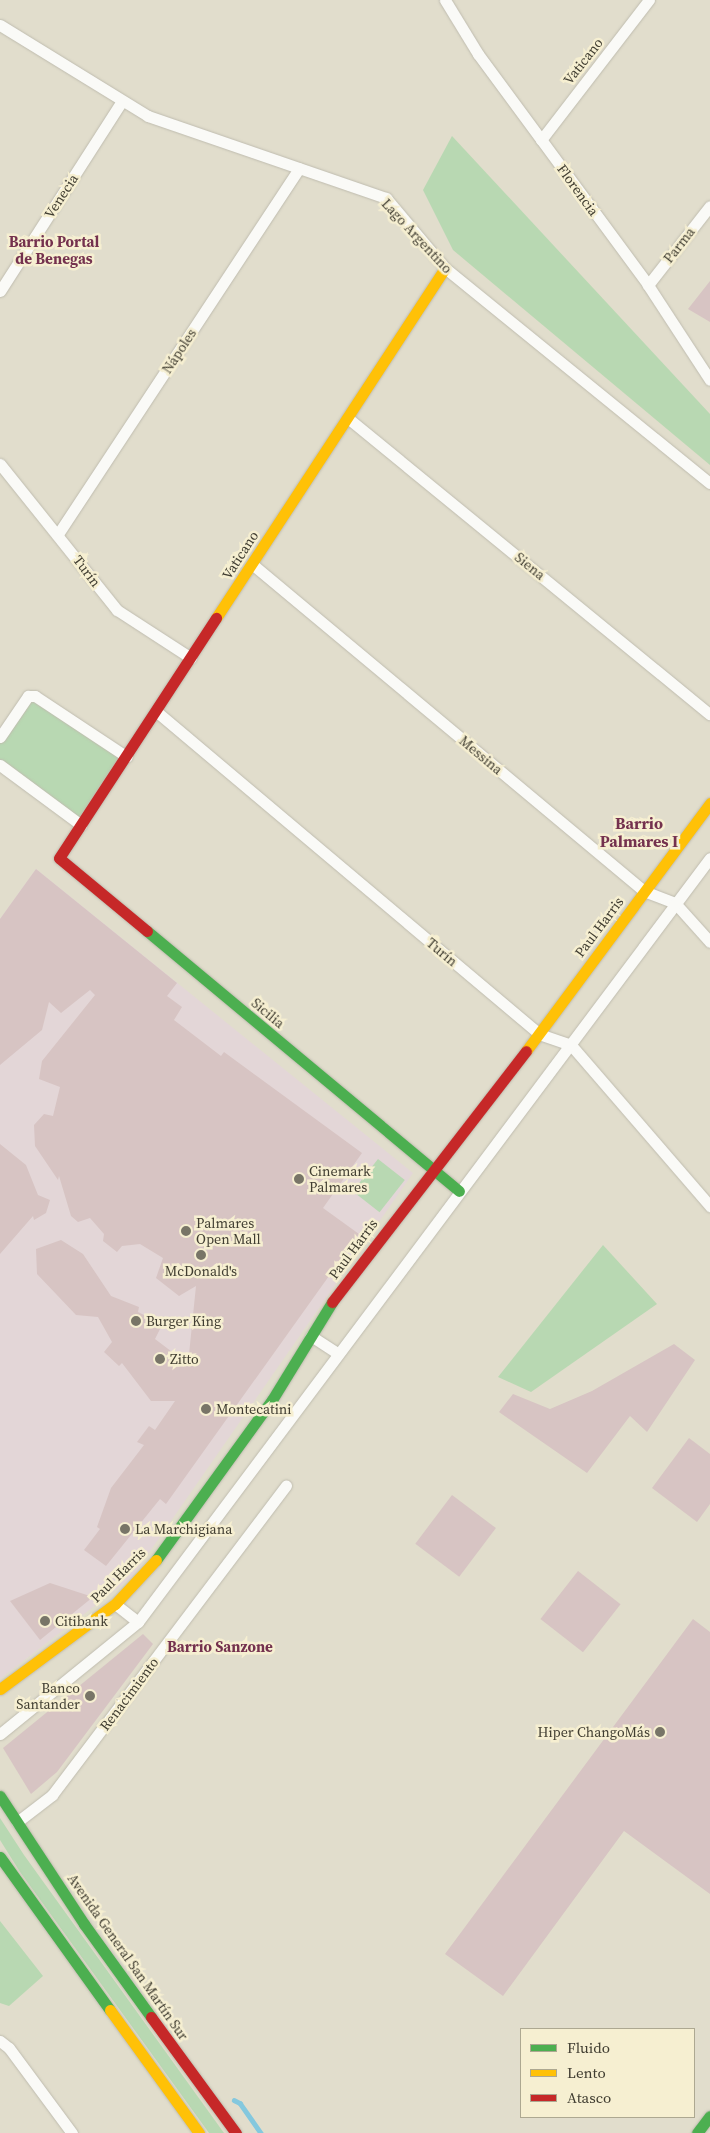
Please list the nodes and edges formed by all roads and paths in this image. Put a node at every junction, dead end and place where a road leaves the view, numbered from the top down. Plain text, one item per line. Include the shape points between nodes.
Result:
1 (444, 0) edge
2 (649, 0) edge
3 (0, 25) edge
4 (122, 101) junction
5 (541, 140) junction
6 (299, 168) junction
7 (710, 206) edge
8 (445, 268) junction
9 (648, 285) junction
10 (0, 291) edge
11 (710, 380) edge
12 (349, 419) junction
13 (0, 464) edge
14 (710, 483) edge
15 (58, 534) junction
16 (252, 564) junction
17 (192, 658) junction
18 (156, 712) junction
19 (710, 714) edge
20 (0, 737) edge
21 (127, 757) junction
22 (0, 765) edge
23 (710, 803) edge
24 (81, 825) junction
25 (59, 858) joint
26 (710, 858) edge
27 (644, 891) junction
28 (675, 902) junction
29 (710, 942) edge
30 (539, 1034) junction
31 (570, 1045) junction
32 (433, 1170) junction
33 (459, 1191) junction
34 (710, 1206) edge
35 (311, 1336) junction
36 (337, 1353) junction
37 (286, 1486) dead end
38 (115, 1604) junction
39 (138, 1622) junction
40 (0, 1689) edge
41 (0, 1734) edge
42 (0, 1796) edge
43 (17, 1822) junction
44 (0, 1857) edge
45 (0, 2041) edge
46 (710, 2116) edge
47 (72, 2133) edge
48 (199, 2133) edge
49 (236, 2133) edge
50 (697, 2133) edge

1 - 5 street, Florencia via 478,54
2 - 5 street, Vaticano
3 - 4 street, Lago Argentino
4 - 6 street, Lago Argentino via 148,116
4 - 10 street, Venecia
5 - 9 street, Florencia
6 - 8 street, Lago Argentino via 386,198
6 - 15 street, Nápoles
7 - 9 street, Parma
8 - 12 street, Vaticano
8 - 14 street, Lago Argentino
9 - 11 street, Florencia
12 - 16 street, Vaticano
12 - 19 street, Siena
13 - 15 street, Turín
15 - 17 street, Turín via 117,610
16 - 17 street, Vaticano
16 - 27 street, Messina
17 - 18 street, Vaticano
18 - 21 street, Vaticano
18 - 30 street, Turín
20 - 21 street via 28,696 35,696
21 - 24 street, Vaticano
22 - 24 street
23 - 27 street, Paul Harris
24 - 25 street, Vaticano
25 - 32 street, Sicilia
26 - 28 street
27 - 28 street, Messina
27 - 30 street, Paul Harris
28 - 29 street, Messina
28 - 31 street
30 - 31 street, Turín
30 - 32 street, Paul Harris
31 - 33 street
31 - 34 street, Turín
32 - 33 street, Sicilia
32 - 35 street, Paul Harris via 344,1283
33 - 36 street
35 - 36 street
35 - 38 street, Paul Harris via 272,1400 159,1556
36 - 39 street
37 - 43 street, Renacimiento via 52,1795
38 - 39 street
38 - 40 street, Paul Harris
39 - 41 street
42 - 43 street, Avenida General San Martín Sur
43 - 49 street, Avenida General San Martín Sur via 84,1924
44 - 48 street
45 - 47 street via 9,2048
46 - 50 street

